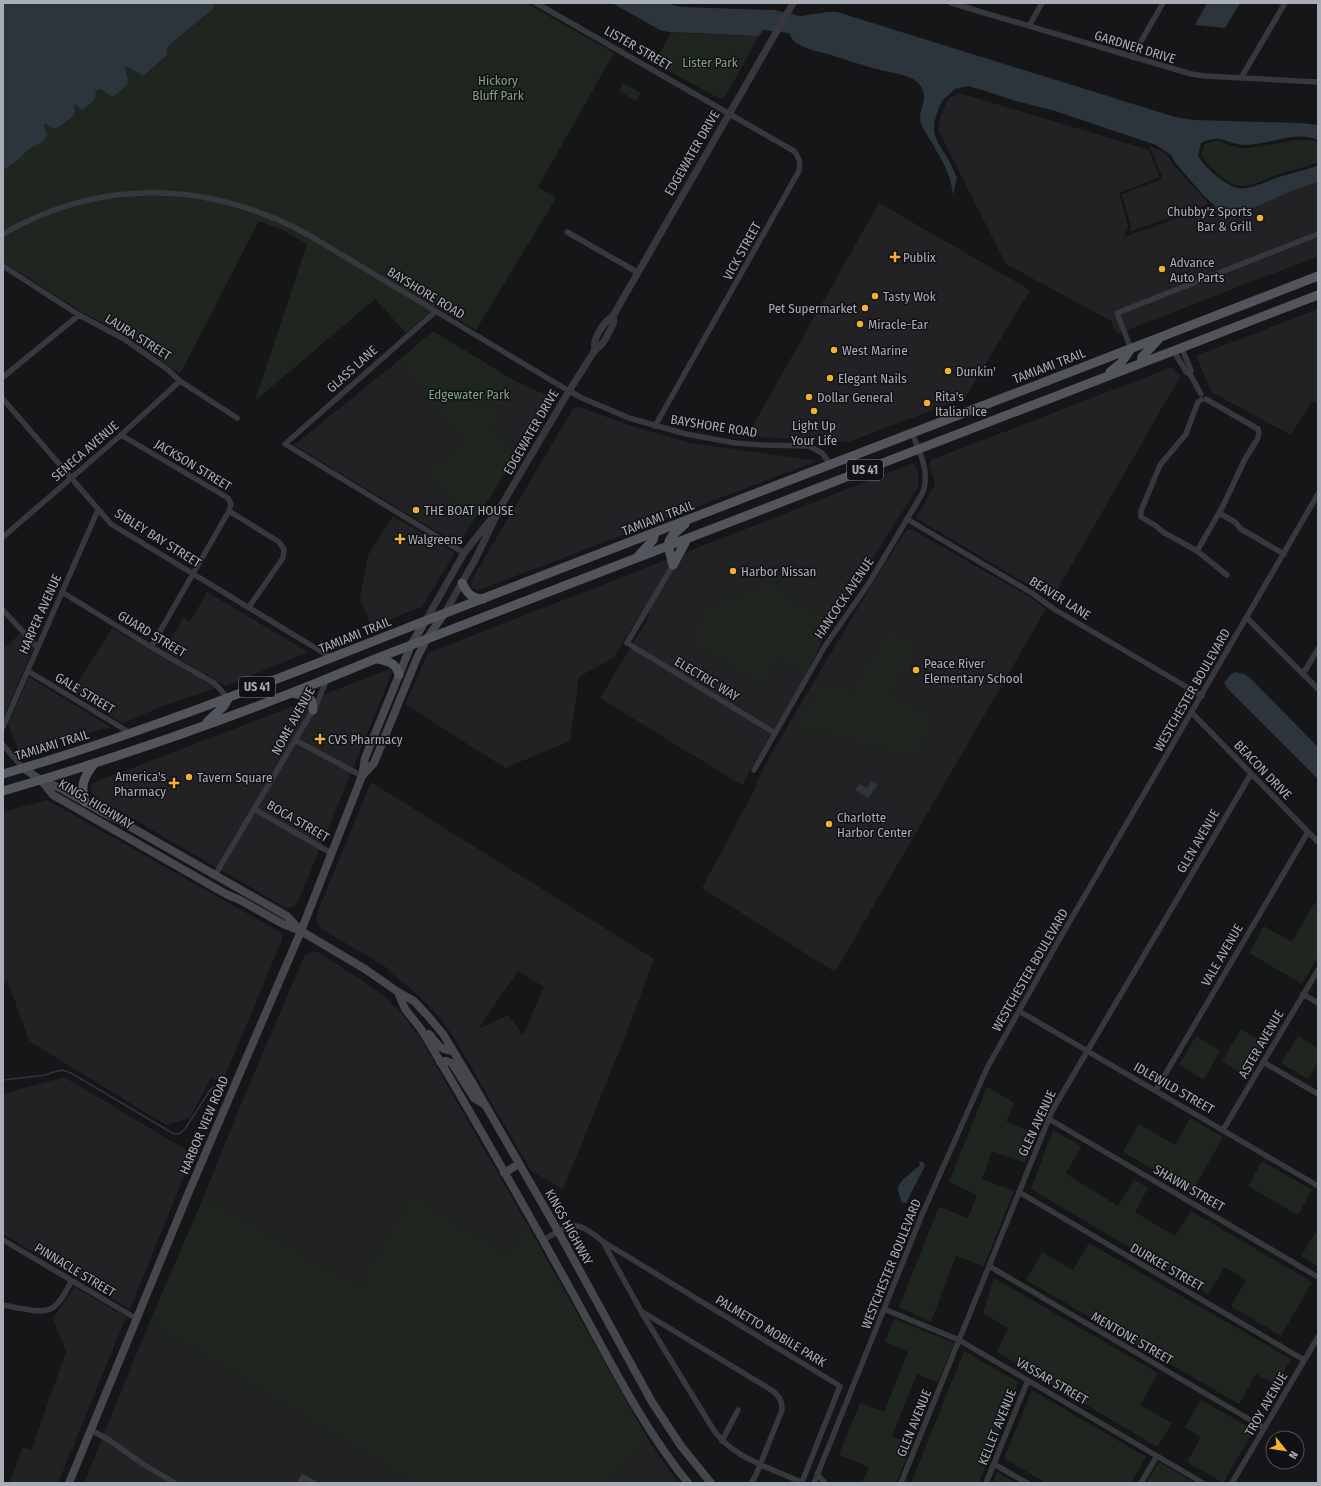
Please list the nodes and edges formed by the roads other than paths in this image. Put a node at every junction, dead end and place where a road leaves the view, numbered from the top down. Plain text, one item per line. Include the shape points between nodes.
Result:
1 (536, 3) edge
2 (793, 3) edge
3 (951, 3) edge
4 (1042, 3) edge
5 (1164, 3) edge
6 (1285, 3) edge
7 (1029, 26) junction
8 (1132, 57) junction
9 (1241, 78) junction
10 (1318, 82) edge
11 (729, 113) junction
12 (567, 232) dead end
13 (3, 234) edge
14 (1318, 234) edge
15 (3, 266) edge
16 (637, 272) junction
17 (1318, 276) edge
18 (1316, 297) edge
19 (435, 312) junction
20 (79, 315) junction
21 (1162, 337) junction
22 (1131, 349) junction
23 (1178, 349) junction
24 (1141, 363) junction
25 (3, 377) edge
26 (1104, 377) junction
27 (180, 381) junction
28 (568, 391) junction
29 (1202, 398) junction
30 (3, 399) edge
31 (238, 418) dead end
32 (655, 426) junction
33 (912, 433) junction
34 (121, 435) junction
35 (918, 449) junction
36 (831, 465) junction
37 (71, 478) junction
38 (1318, 494) edge
39 (501, 506) junction
40 (98, 510) junction
41 (229, 511) junction
42 (1219, 513) junction
43 (908, 519) junction
44 (689, 520) junction
45 (655, 533) junction
46 (3, 536) edge
47 (687, 539) junction
48 (668, 546) junction
49 (1197, 551) junction
50 (464, 553) junction
51 (1284, 554) junction
52 (635, 559) junction
53 (672, 565) junction
54 (193, 574) junction
55 (1227, 575) dead end
56 (462, 583) junction
57 (62, 592) junction
58 (483, 599) junction
59 (249, 607) junction
60 (3, 610) edge
61 (444, 614) junction
62 (1247, 618) junction
63 (426, 620) junction
64 (426, 640) junction
65 (411, 645) junction
66 (37, 647) junction
67 (150, 647) junction
68 (1318, 649) edge
69 (333, 658) junction
70 (375, 659) junction
71 (28, 671) junction
72 (1303, 674) junction
73 (399, 675) junction
74 (327, 679) junction
75 (1318, 689) edge
76 (290, 693) junction
77 (1202, 696) junction
78 (228, 699) junction
79 (313, 710) junction
80 (1192, 713) junction
81 (203, 726) junction
82 (3, 727) edge
83 (775, 733) junction
84 (132, 734) junction
85 (295, 740) junction
86 (3, 745) edge
87 (95, 763) junction
88 (23, 768) junction
89 (754, 770) dead end
90 (3, 774) edge
91 (1251, 774) junction
92 (362, 776) junction
93 (41, 780) junction
94 (3, 791) edge
95 (85, 802) junction
96 (254, 808) junction
97 (135, 829) junction
98 (1308, 832) junction
99 (130, 838) junction
100 (1318, 842) edge
101 (331, 854) junction
102 (215, 875) junction
103 (301, 931) junction
104 (1318, 970) edge
105 (398, 992) junction
106 (1303, 994) junction
107 (1318, 1003) edge
108 (1019, 1011) junction
109 (421, 1029) junction
110 (1088, 1050) junction
111 (453, 1051) junction
112 (440, 1062) junction
113 (1264, 1062) junction
114 (1156, 1090) junction
115 (1318, 1094) edge
116 (485, 1104) junction
117 (1049, 1119) junction
118 (1224, 1130) junction
119 (519, 1164) junction
120 (504, 1173) junction
121 (1318, 1186) edge
122 (1019, 1192) junction
123 (558, 1231) junction
124 (3, 1240) edge
125 (543, 1240) junction
126 (602, 1241) junction
127 (989, 1266) junction
128 (1318, 1277) edge
129 (72, 1281) junction
130 (3, 1305) edge
131 (884, 1309) junction
132 (641, 1311) junction
133 (136, 1319) junction
134 (1318, 1337) edge
135 (959, 1340) junction
136 (1304, 1360) junction
137 (1028, 1380) junction
138 (738, 1410) dead end
139 (1264, 1428) junction
140 (91, 1430) junction
141 (722, 1441) junction
142 (1157, 1456) junction
143 (761, 1464) junction
144 (994, 1464) junction
145 (817, 1474) junction
146 (165, 1480) edge
147 (68, 1483) edge
148 (175, 1483) edge
149 (300, 1483) edge
150 (314, 1483) edge
151 (688, 1483) edge
152 (711, 1483) edge
153 (751, 1483) edge
154 (802, 1483) edge
155 (814, 1483) edge
156 (825, 1483) edge
157 (901, 1483) edge
158 (986, 1483) edge
159 (1027, 1483) edge
160 (1141, 1483) edge
161 (1202, 1483) edge
162 (1232, 1483) edge

1 - 11 street, LISTER STREET
2 - 11 street, EDGEWATER DRIVE
3 - 7 street, GARDNER DRIVE
4 - 7 street
5 - 8 street
6 - 9 street
7 - 8 street, GARDNER DRIVE
8 - 9 street, GARDNER DRIVE via 1191,74
9 - 10 street, GARDNER DRIVE
11 - 16 street, EDGEWATER DRIVE
11 - 32 street, VICK STREET via 794,151 799,159 799,170
12 - 16 street
13 - 19 street, BAYSHORE ROAD via 48,211 103,197 168,193 201,196 246,207 288,224
14 - 22 street via 1117,313
15 - 20 street, LAURA STREET
16 - 28 street, EDGEWATER DRIVE via 613,316 607,320 593,344 595,350
17 - 21 main road, TAMIAMI TRAIL / US 41
18 - 23 main road, US 41
19 - 28 street, BAYSHORE ROAD
19 - 50 street, GLASS LANE via 285,444
20 - 25 street
20 - 27 street, LAURA STREET via 124,339
21 - 22 main road, TAMIAMI TRAIL / US 41
21 - 24 main road via 1142,357
22 - 26 main road via 1121,363
22 - 33 main road, TAMIAMI TRAIL / US 41
23 - 24 main road, US 41
23 - 29 street via 1178,360 1190,374
24 - 26 main road, US 41
26 - 35 main road, US 41
27 - 31 street, LAURA STREET
27 - 34 street, SENECA AVENUE
28 - 32 street, BAYSHORE ROAD via 605,409
28 - 39 street, EDGEWATER DRIVE
29 - 42 street via 1258,429 1259,434
29 - 49 street via 1198,402 1186,434 1160,465 1141,511 1141,517
30 - 37 street, SIBLEY BAY STREET
32 - 36 street, BAYSHORE ROAD via 735,442 808,446 822,453
33 - 35 street, HANCOCK AVENUE
33 - 36 main road, TAMIAMI TRAIL / US 41
34 - 37 street, SENECA AVENUE
34 - 41 street, JACKSON STREET via 228,498 231,504
35 - 43 street, HANCOCK AVENUE via 925,472 925,488
35 - 47 main road, US 41
36 - 44 main road, TAMIAMI TRAIL / US 41
37 - 40 street, SIBLEY BAY STREET
37 - 46 street, SENECA AVENUE
38 - 51 street, WESTCHESTER BOULEVARD
39 - 50 street, EDGEWATER DRIVE
39 - 56 street, EDGEWATER DRIVE
40 - 54 street, SIBLEY BAY STREET via 111,524
40 - 57 street, HARPER AVENUE
41 - 54 street
41 - 59 street, JACKSON STREET via 279,542 284,549 283,558
42 - 49 street
42 - 51 street
43 - 77 street, BEAVER LANE
43 - 83 street, HANCOCK AVENUE via 857,601 825,646
44 - 45 main road, TAMIAMI TRAIL / US 41
44 - 48 main road via 671,536
45 - 52 main road via 648,547
45 - 58 main road, TAMIAMI TRAIL / US 41
47 - 48 main road, US 41
47 - 53 main road
48 - 52 main road, US 41
48 - 53 main road
49 - 55 street
50 - 63 street, EDGEWATER DRIVE
51 - 62 street, WESTCHESTER BOULEVARD
52 - 64 main road, US 41
53 - 83 street, ELECTRIC WAY via 627,643
54 - 59 street, SIBLEY BAY STREET
54 - 67 street
56 - 58 main road via 470,596
56 - 61 street, EDGEWATER DRIVE
57 - 66 street, HARPER AVENUE
57 - 67 street, GUARD STREET
58 - 61 main road, TAMIAMI TRAIL / US 41
59 - 69 street, SIBLEY BAY STREET
60 - 66 street
61 - 63 main road, TAMIAMI TRAIL / US 41
61 - 64 main road, HARBOR VIEW ROAD
62 - 72 street
62 - 77 street, WESTCHESTER BOULEVARD
63 - 65 main road, HARBOR VIEW ROAD
63 - 69 main road, TAMIAMI TRAIL / US 41
64 - 65 main road, US 41
64 - 92 main road, HARBOR VIEW ROAD via 374,763
65 - 70 main road, US 41
65 - 73 main road, HARBOR VIEW ROAD
66 - 71 street, HARPER AVENUE
67 - 78 street, GUARD STREET via 214,683
68 - 72 street
69 - 78 main road, TAMIAMI TRAIL / US 41
70 - 73 main road via 393,664
70 - 74 main road, US 41
71 - 82 street, HARPER AVENUE
71 - 84 street, GALE STREET
72 - 75 street
73 - 92 main road, HARBOR VIEW ROAD via 365,758
74 - 76 main road, US 41
74 - 79 street, NOME AVENUE
76 - 79 main road via 311,698
76 - 81 main road, US 41
77 - 80 street, WESTCHESTER BOULEVARD
78 - 81 main road via 219,712
78 - 84 main road, TAMIAMI TRAIL / US 41
79 - 85 street, NOME AVENUE
80 - 91 street, BEACON DRIVE
80 - 108 street, WESTCHESTER BOULEVARD
81 - 87 main road, US 41
83 - 89 street, HANCOCK AVENUE
84 - 88 main road, TAMIAMI TRAIL / US 41
85 - 92 street
85 - 96 street, NOME AVENUE
86 - 88 street
87 - 93 main road, US 41
87 - 95 main road via 83,780
88 - 90 main road, TAMIAMI TRAIL / US 41
88 - 93 main road
91 - 98 street, BEACON DRIVE
91 - 110 street, GLEN AVENUE
92 - 101 main road, HARBOR VIEW ROAD
93 - 94 main road, US 41
93 - 95 main road, KINGS HIGHWAY
93 - 99 main road, KINGS HIGHWAY via 53,795
95 - 97 main road, KINGS HIGHWAY
96 - 101 street, BOCA STREET
96 - 102 street, NOME AVENUE
97 - 99 main road
97 - 102 main road, KINGS HIGHWAY
98 - 100 street, BEACON DRIVE
98 - 114 street, VALE AVENUE
99 - 103 main road, KINGS HIGHWAY via 226,894
101 - 103 main road, HARBOR VIEW ROAD
102 - 103 main road, KINGS HIGHWAY via 287,916
103 - 105 main road, KINGS HIGHWAY
103 - 133 main road, HARBOR VIEW ROAD
104 - 106 street, ASTER AVENUE
105 - 109 main road via 405,1009
105 - 111 main road, KINGS HIGHWAY via 414,1001 443,1034
106 - 107 street
106 - 113 street, ASTER AVENUE
108 - 110 street, IDLEWILD STREET
108 - 131 street, WESTCHESTER BOULEVARD via 987,1068
109 - 111 main road via 430,1034 446,1051
109 - 112 main road
110 - 114 street, IDLEWILD STREET
110 - 117 street, GLEN AVENUE
111 - 116 main road, KINGS HIGHWAY
112 - 116 main road via 452,1063 474,1098
112 - 120 main road
113 - 115 street
113 - 118 street, ASTER AVENUE
114 - 118 street, IDLEWILD STREET
116 - 119 main road, KINGS HIGHWAY
117 - 122 street, GLEN AVENUE
117 - 128 street, SHAWN STREET
118 - 121 street, IDLEWILD STREET
119 - 120 main road
119 - 123 main road, KINGS HIGHWAY
120 - 125 main road
122 - 127 street, GLEN AVENUE
122 - 136 street, DURKEE STREET
123 - 125 street, PALMETTO MOBILE PARK
123 - 126 street, PALMETTO MOBILE PARK via 569,1225 576,1225 589,1230
123 - 152 main road, KINGS HIGHWAY via 652,1402 681,1446
124 - 129 street, PINNACLE STREET
125 - 151 main road via 639,1414
126 - 132 street, PALMETTO MOBILE PARK
126 - 154 street, PALMETTO MOBILE PARK via 840,1386
127 - 135 street, GLEN AVENUE
127 - 139 street, MENTONE STREET
129 - 130 street via 57,1304 50,1309 42,1311
129 - 133 street, PINNACLE STREET
131 - 135 street, VASSAR STREET
131 - 145 street, WESTCHESTER BOULEVARD
132 - 141 street, PALMETTO MOBILE PARK
132 - 143 street, PALMETTO MOBILE PARK via 779,1396 782,1410
133 - 140 main road, HARBOR VIEW ROAD
134 - 136 street, TROY AVENUE
135 - 137 street, VASSAR STREET
135 - 157 street, GLEN AVENUE
136 - 139 street, TROY AVENUE
137 - 142 street, VASSAR STREET
137 - 144 street, KELLET AVENUE
138 - 141 street
139 - 162 street, TROY AVENUE
140 - 146 street
140 - 147 main road, HARBOR VIEW ROAD
141 - 143 street, PALMETTO MOBILE PARK via 740,1455
142 - 160 street
142 - 161 street, VASSAR STREET
143 - 153 street
143 - 154 street, PALMETTO MOBILE PARK
144 - 158 street, KELLET AVENUE
144 - 159 street
145 - 155 street, WESTCHESTER BOULEVARD
145 - 156 street
146 - 148 street
149 - 150 street via 303,1477

